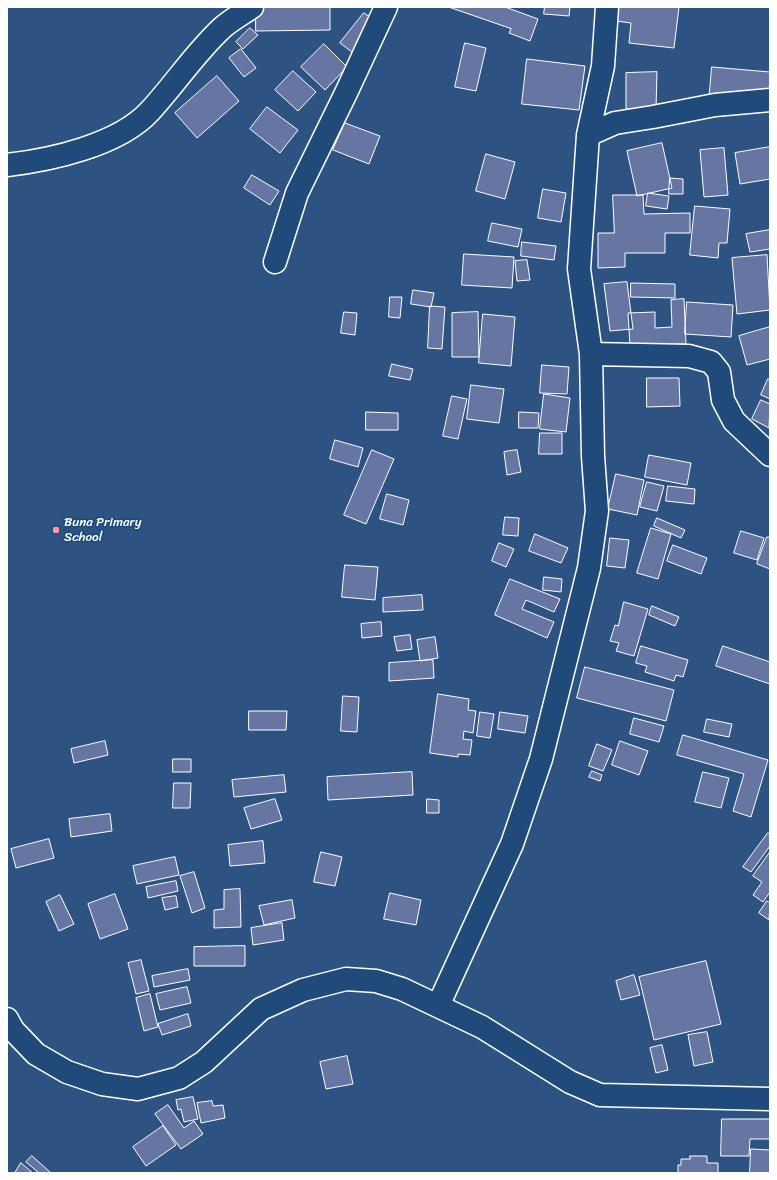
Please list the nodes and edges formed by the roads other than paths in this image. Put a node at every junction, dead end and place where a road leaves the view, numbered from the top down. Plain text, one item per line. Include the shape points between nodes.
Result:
1 (252, 7) edge
2 (386, 7) edge
3 (607, 7) edge
4 (770, 100) edge
5 (588, 135) junction
6 (7, 165) edge
7 (275, 262) dead end
8 (591, 354) junction
9 (770, 455) edge
10 (438, 1006) junction
11 (7, 1019) edge
12 (770, 1099) edge

1 - 6 street via 222,28 176,78 150,112 118,136 84,150
2 - 7 street via 297,193
3 - 5 street via 603,66
4 - 5 street via 715,105 615,123
5 - 8 street via 579,269
8 - 9 street via 689,356 711,362 719,372 723,400 734,421
8 - 10 street via 597,511 589,568 539,766 512,844
10 - 11 street via 402,989 376,981 346,979 303,990 261,1009 204,1062 179,1078 138,1088 102,1084 67,1072 36,1054 13,1030
10 - 12 street via 482,1027 570,1082 600,1095

